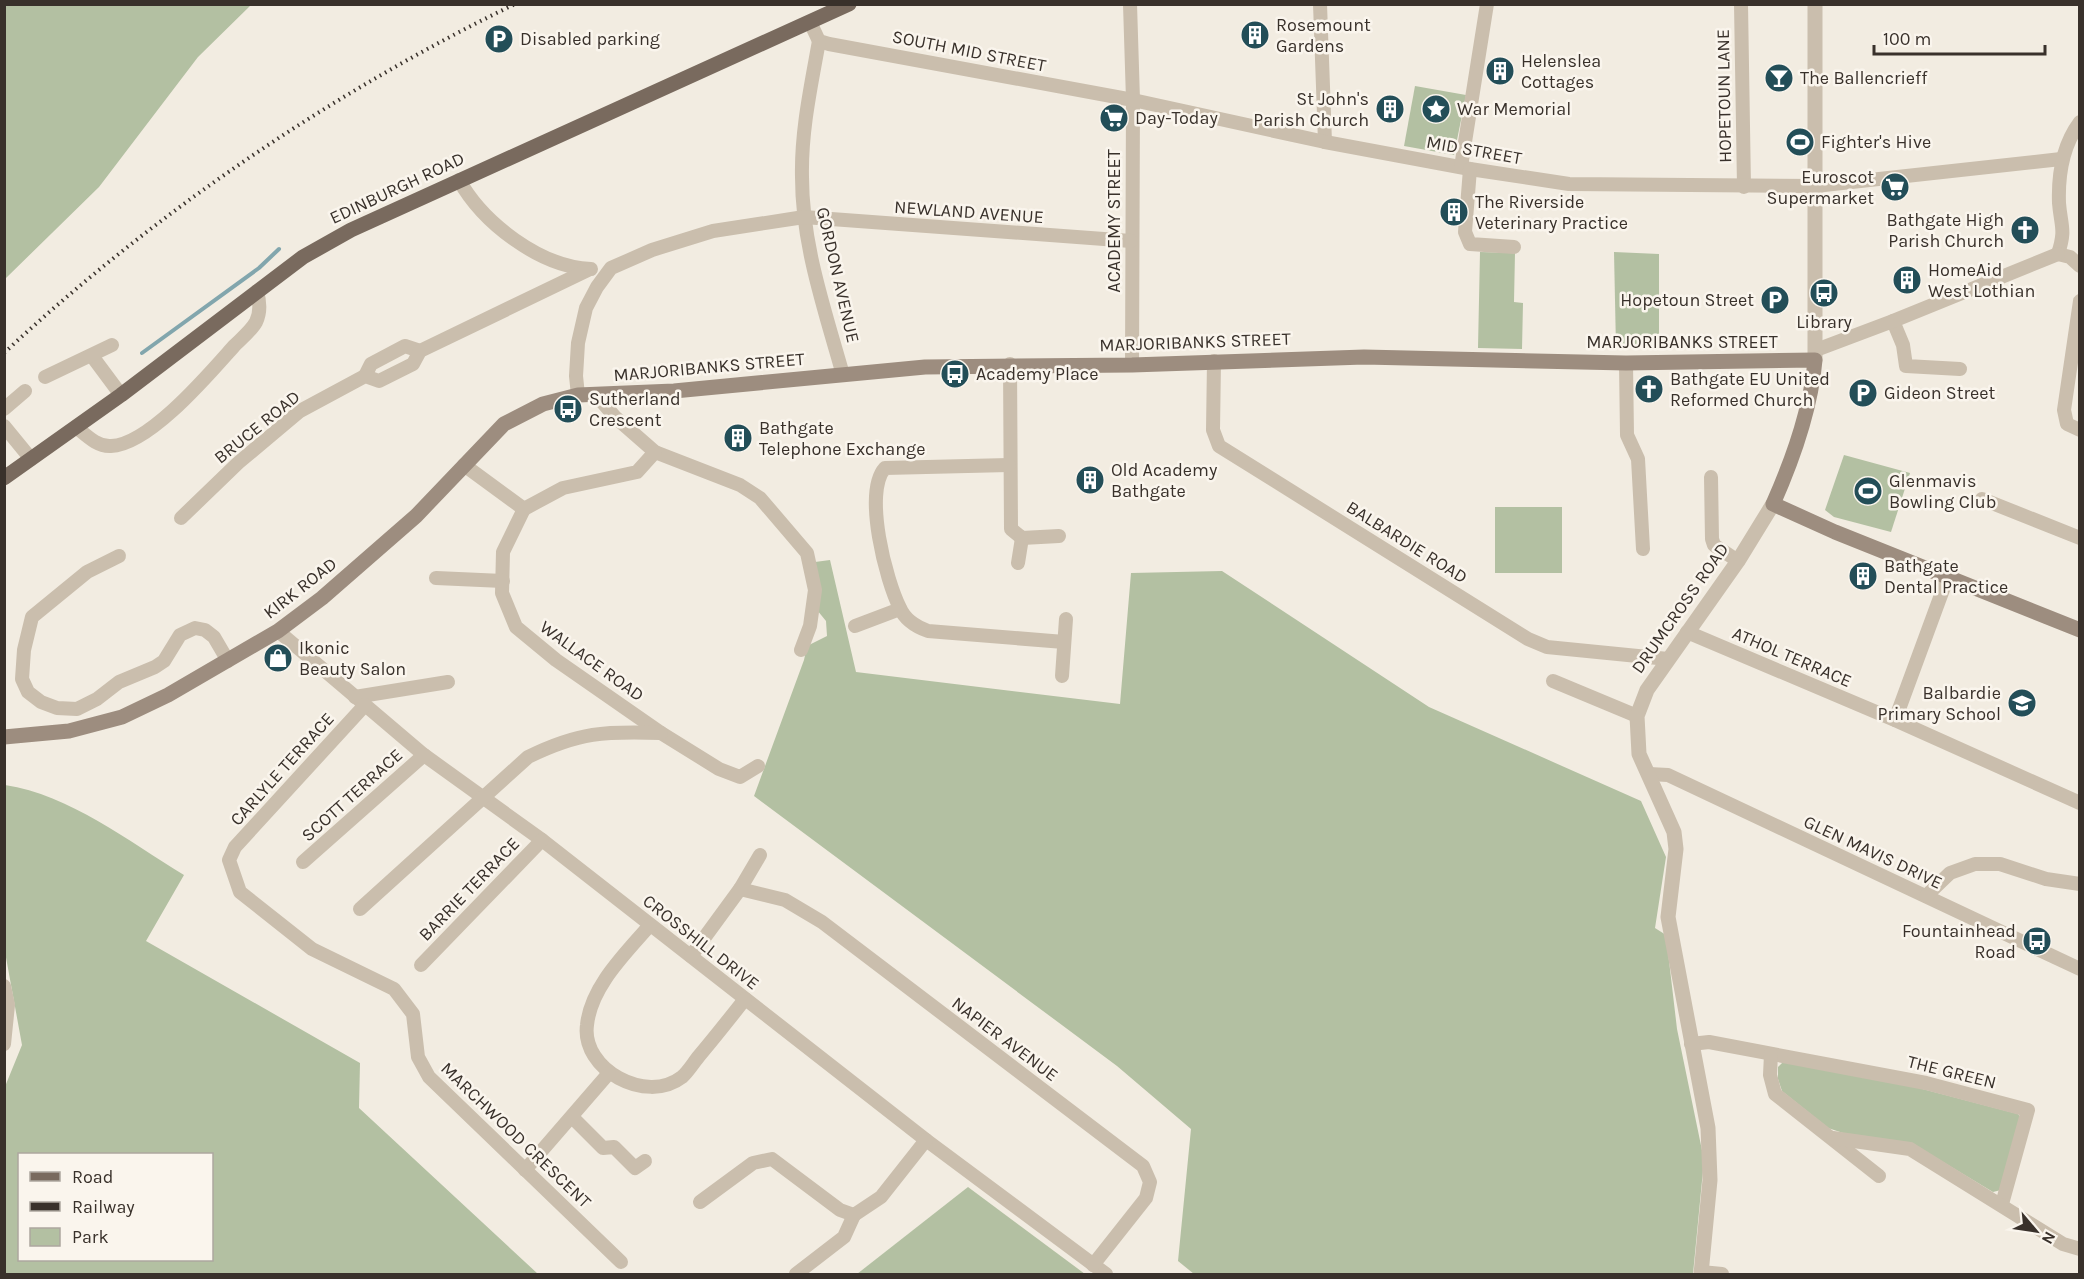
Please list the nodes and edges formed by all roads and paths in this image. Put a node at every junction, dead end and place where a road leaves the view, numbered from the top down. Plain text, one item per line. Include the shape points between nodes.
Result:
1 (849, 4) edge
2 (1130, 4) edge
3 (1320, 4) edge
4 (1487, 4) edge
5 (1741, 4) edge
6 (1815, 4) edge
7 (810, 22) junction
8 (819, 40) junction
9 (1133, 100) junction
10 (2079, 122) edge
11 (1325, 142) junction
12 (2061, 159) junction
13 (1466, 168) junction
14 (459, 180) junction
15 (1815, 186) junction
16 (1744, 187) junction
17 (804, 217) junction
18 (1131, 241) junction
19 (1514, 247) dead end
20 (2058, 254) junction
21 (2079, 266) edge
22 (611, 268) junction
23 (588, 270) junction
24 (257, 291) junction
25 (2079, 302) edge
26 (1893, 321) junction
27 (2078, 328) edge
28 (112, 345) dead end
29 (420, 351) junction
30 (1816, 355) junction
31 (92, 356) junction
32 (1214, 361) junction
33 (1626, 363) junction
34 (1010, 364) junction
35 (1132, 365) junction
36 (1960, 369) dead end
37 (843, 375) junction
38 (365, 376) junction
39 (45, 377) dead end
40 (25, 391) dead end
41 (121, 395) junction
42 (578, 395) junction
43 (597, 396) junction
44 (4, 409) edge
45 (4, 426) edge
46 (76, 427) junction
47 (2079, 430) edge
48 (655, 452) junction
49 (31, 459) junction
50 (464, 465) junction
51 (1009, 465) junction
52 (1711, 477) dead end
53 (4, 478) edge
54 (1982, 499) dead end
55 (1773, 504) junction
56 (524, 509) junction
57 (181, 518) dead end
58 (1059, 536) dead end
59 (1022, 538) junction
60 (2079, 538) edge
61 (1643, 549) dead end
62 (119, 556) dead end
63 (1738, 561) junction
64 (1018, 563) dead end
65 (1948, 576) junction
66 (436, 578) dead end
67 (503, 581) junction
68 (900, 609) junction
69 (1066, 619) dead end
70 (855, 626) dead end
71 (2079, 630) edge
72 (278, 631) junction
73 (1687, 632) junction
74 (1064, 642) junction
75 (801, 650) dead end
76 (1668, 659) junction
77 (228, 661) junction
78 (1062, 676) dead end
79 (1553, 681) dead end
80 (448, 682) dead end
81 (360, 701) junction
82 (1637, 716) junction
83 (1895, 720) junction
84 (661, 733) junction
85 (4, 737) edge
86 (424, 755) junction
87 (758, 766) dead end
88 (1649, 774) junction
89 (484, 796) junction
90 (2079, 803) edge
91 (542, 840) junction
92 (760, 855) dead end
93 (229, 860) joint
94 (303, 862) dead end
95 (2079, 884) edge
96 (740, 889) junction
97 (1926, 896) junction
98 (360, 909) dead end
99 (650, 926) junction
100 (691, 956) junction
101 (421, 964) dead end
102 (2079, 969) edge
103 (4, 986) edge
104 (745, 999) junction
105 (4, 1044) edge
106 (1691, 1044) junction
107 (1771, 1054) junction
108 (609, 1073) junction
109 (572, 1117) junction
110 (1833, 1138) junction
111 (926, 1140) junction
112 (645, 1161) dead end
113 (525, 1170) junction
114 (1879, 1176) dead end
115 (700, 1202) dead end
116 (2002, 1204) junction
117 (854, 1215) junction
118 (2079, 1249) edge
119 (621, 1262) dead end
120 (1093, 1265) junction
121 (1701, 1273) edge
122 (796, 1275) edge
123 (1106, 1275) edge
124 (1722, 1275) edge

1 - 7 main road, EDINBURGH ROAD
2 - 9 street, ACADEMY STREET
3 - 11 street
4 - 13 street
5 - 16 street, HOPETOUN LANE
6 - 15 street
7 - 8 street
7 - 14 main road, EDINBURGH ROAD
8 - 9 street, SOUTH MID STREET
8 - 17 street, GORDON AVENUE via 803,141
9 - 11 street, MID STREET
9 - 18 street, ACADEMY STREET
10 - 12 street
11 - 13 street, MID STREET
12 - 15 street, MID STREET
12 - 20 street via 2060,203 2065,234
13 - 16 street, MID STREET via 1569,184
13 - 19 street via 1465,232 1470,244
14 - 23 street via 470,200 514,238 539,253
14 - 24 main road, EDINBURGH ROAD via 351,230 303,257
15 - 16 street, MID STREET
15 - 30 street
17 - 18 street, NEWLAND AVENUE
17 - 22 street via 713,231
17 - 37 street, GORDON AVENUE via 816,280
18 - 35 street, ACADEMY STREET
20 - 21 street via 2070,257
20 - 26 street
22 - 23 street
22 - 42 street via 586,308 578,343
23 - 29 street, BRUCE ROAD
24 - 41 main road, EDINBURGH ROAD
24 - 46 street via 261,307 255,322 203,381 144,433 109,447
25 - 27 street
26 - 30 street
26 - 36 street via 1906,366
27 - 47 street via 2064,410 2067,424
28 - 31 street
29 - 38 street, BRUCE ROAD via 413,364 379,381
29 - 38 street, BRUCE ROAD via 405,346 371,364
30 - 33 main road, MARJORIBANKS STREET
30 - 55 main road, DRUMCROSS ROAD via 1803,420
31 - 39 street
31 - 41 street
32 - 33 main road, MARJORIBANKS STREET via 1364,357
32 - 35 main road, MARJORIBANKS STREET
32 - 76 street, BALBARDIE ROAD via 1213,430 1219,446 1528,639 1547,647
33 - 61 street via 1627,435 1638,459
34 - 35 main road, MARJORIBANKS STREET
34 - 37 main road, MARJORIBANKS STREET
34 - 51 street
37 - 43 main road, MARJORIBANKS STREET
38 - 57 street, BRUCE ROAD via 300,411
40 - 44 street
41 - 46 main road, EDINBURGH ROAD
42 - 43 main road, MARJORIBANKS STREET
42 - 50 main road, KIRK ROAD via 543,404 504,423
43 - 48 street
45 - 49 street
46 - 49 main road, EDINBURGH ROAD
48 - 56 street via 638,472 563,488
48 - 75 street via 740,484 760,498 807,553 815,590 810,626
49 - 53 main road, EDINBURGH ROAD
50 - 56 street
50 - 72 main road, KIRK ROAD via 416,516
51 - 59 street via 1011,529
51 - 68 street via 891,467 880,474 877,538
52 - 63 street via 1712,539 1714,545
54 - 60 street
55 - 63 street, DRUMCROSS ROAD
55 - 65 main road
56 - 67 street, WALLACE ROAD via 503,552
58 - 59 street
59 - 64 street
62 - 77 street via 87,572 32,617 22,680 28,692 57,708 77,709 119,682 164,661 180,635 195,628 214,637
63 - 73 street, DRUMCROSS ROAD
65 - 71 main road
65 - 83 street
66 - 67 street
67 - 84 street, WALLACE ROAD via 502,593 516,627 556,660
68 - 70 street
68 - 74 street via 918,627 928,631
69 - 74 street
72 - 77 main road, KIRK ROAD
72 - 81 street, CROSSHILL DRIVE
73 - 76 street, DRUMCROSS ROAD
73 - 83 street, ATHOL TERRACE
74 - 78 street
76 - 82 street, DRUMCROSS ROAD via 1647,690
77 - 85 main road, KIRK ROAD via 122,717 69,730
79 - 82 street
80 - 81 street
81 - 86 street, CROSSHILL DRIVE
81 - 93 street, CARLYLE TERRACE via 235,847
82 - 88 street, DRUMCROSS ROAD via 1639,754
83 - 90 street, ATHOL TERRACE
84 - 87 street, WALLACE ROAD via 719,770 740,777
84 - 89 street via 608,731 560,741 528,757
86 - 89 street, CROSSHILL DRIVE
86 - 94 street, SCOTT TERRACE
88 - 97 street, GLEN MAVIS DRIVE via 1668,775
88 - 106 street, DRUMCROSS ROAD via 1674,832 1676,849 1668,917
89 - 91 street, CROSSHILL DRIVE
89 - 98 street
91 - 99 street, CROSSHILL DRIVE
91 - 101 street, BARRIE TERRACE
92 - 96 street
93 - 113 street, MARCHWOOD CRESCENT via 240,892 312,949 394,989 413,1014 418,1057 429,1077
95 - 97 street via 2046,879 2000,864 1975,864 1950,873
96 - 100 street
96 - 120 street, NAPIER AVENUE via 785,900 822,922 1143,1166 1150,1182 1146,1198
97 - 102 street, GLEN MAVIS DRIVE
99 - 100 street, CROSSHILL DRIVE
99 - 108 street via 613,968 586,1025 590,1049
100 - 104 street, CROSSHILL DRIVE
103 - 105 street via 8,1005
104 - 108 street via 681,1078 660,1086 635,1086
104 - 111 street, CROSSHILL DRIVE
106 - 107 street, THE GREEN via 1709,1042
106 - 121 street, DRUMCROSS ROAD via 1708,1128 1710,1159
107 - 110 street via 1770,1075 1775,1094
107 - 116 street, THE GREEN via 1926,1083 2028,1110
108 - 109 street
109 - 112 street via 603,1148 614,1147 635,1168
109 - 113 street
110 - 114 street
110 - 116 street via 1910,1149
111 - 117 street via 881,1197
111 - 120 street, CROSSHILL DRIVE
113 - 119 street, MARCHWOOD CRESCENT
115 - 117 street via 753,1163 772,1159 840,1210
116 - 118 street via 2063,1244
117 - 122 street via 844,1237
120 - 123 street, CROSSHILL DRIVE
121 - 124 street

